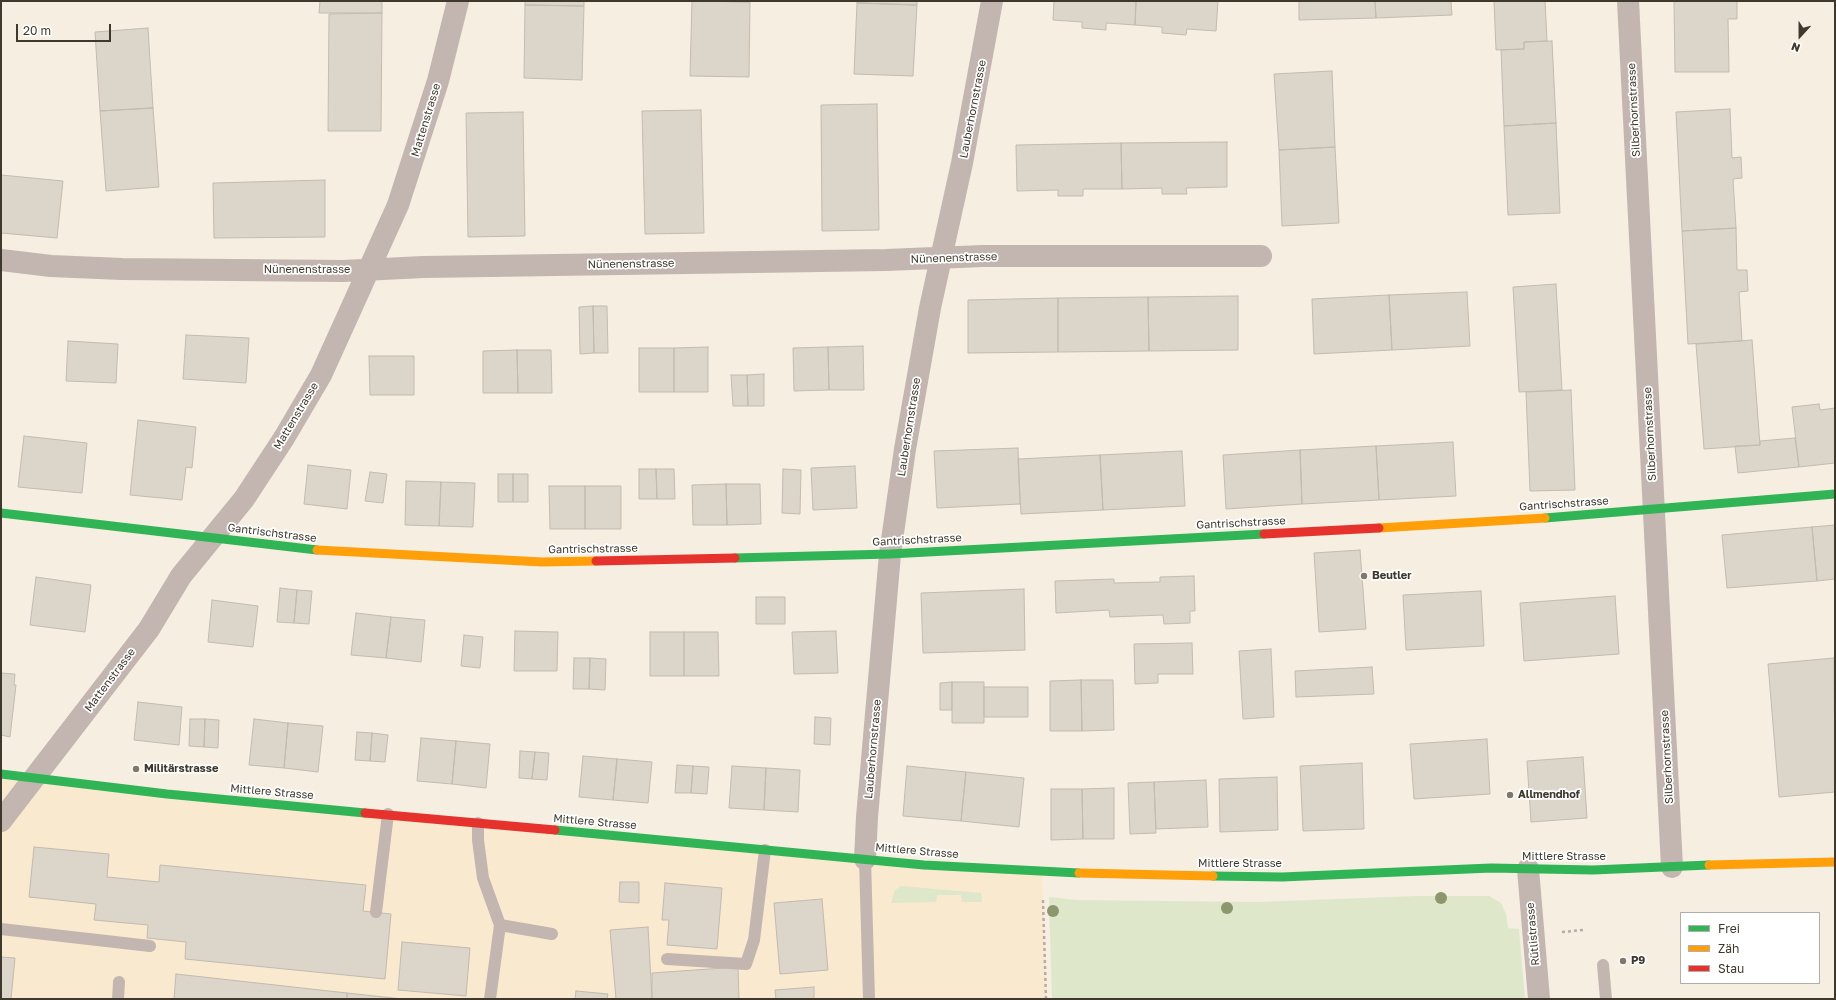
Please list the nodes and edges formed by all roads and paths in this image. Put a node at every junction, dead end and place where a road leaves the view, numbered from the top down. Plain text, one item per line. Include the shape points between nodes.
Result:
1 (458, 1) edge
2 (992, 1) edge
3 (1628, 1) edge
4 (1260, 256) dead end
5 (941, 258) junction
6 (1, 260) edge
7 (369, 270) junction
8 (1835, 494) edge
9 (1654, 510) junction
10 (1, 513) edge
11 (212, 538) junction
12 (890, 554) junction
13 (1, 774) edge
14 (36, 778) junction
15 (388, 814) junction
16 (1, 822) edge
17 (478, 823) junction
18 (765, 850) junction
19 (865, 859) junction
20 (1835, 862) edge
21 (1672, 867) junction
22 (1528, 869) junction
23 (1042, 872) junction
24 (376, 912) dead end
25 (500, 925) junction
26 (1, 929) edge
27 (552, 934) dead end
28 (150, 946) dead end
29 (667, 959) dead end
30 (1603, 965) dead end
31 (119, 982) dead end
32 (118, 999) edge
33 (490, 999) edge
34 (869, 999) edge
35 (1046, 999) edge
36 (1539, 999) edge
37 (1606, 999) edge

1 - 7 street, Mattenstrasse via 419,145 398,204
2 - 5 street, Lauberhornstrasse via 962,163
3 - 9 street, Silberhornstrasse
4 - 5 street, Nünenenstrasse
5 - 7 street, Nünenenstrasse
5 - 12 street, Lauberhornstrasse via 912,406
6 - 7 street, Nünenenstrasse via 51,266 122,269
7 - 11 street, Mattenstrasse via 314,387 244,499
8 - 9 street, Gantrischstrasse
9 - 12 street, Gantrischstrasse via 1436,525
9 - 21 street, Silberhornstrasse
10 - 11 street, Gantrischstrasse
11 - 12 street, Gantrischstrasse via 321,550 542,562
11 - 14 street, Mattenstrasse via 181,576 149,630
12 - 19 street, Lauberhornstrasse
13 - 14 street, Mittlere Strasse
14 - 15 street, Mittlere Strasse via 167,794
14 - 16 street
15 - 17 street, Mittlere Strasse
15 - 24 lane
17 - 18 street, Mittlere Strasse
17 - 25 lane via 483,878
18 - 19 street, Mittlere Strasse
18 - 29 lane via 754,940 746,964
19 - 23 street, Mittlere Strasse
19 - 34 lane
20 - 21 street, Mittlere Strasse
21 - 22 street, Mittlere Strasse
22 - 23 street, Mittlere Strasse via 1491,868 1282,877
22 - 36 street, Rütlistrasse
23 - 35 path
25 - 27 lane
25 - 33 lane
26 - 28 lane
30 - 37 lane
31 - 32 lane

